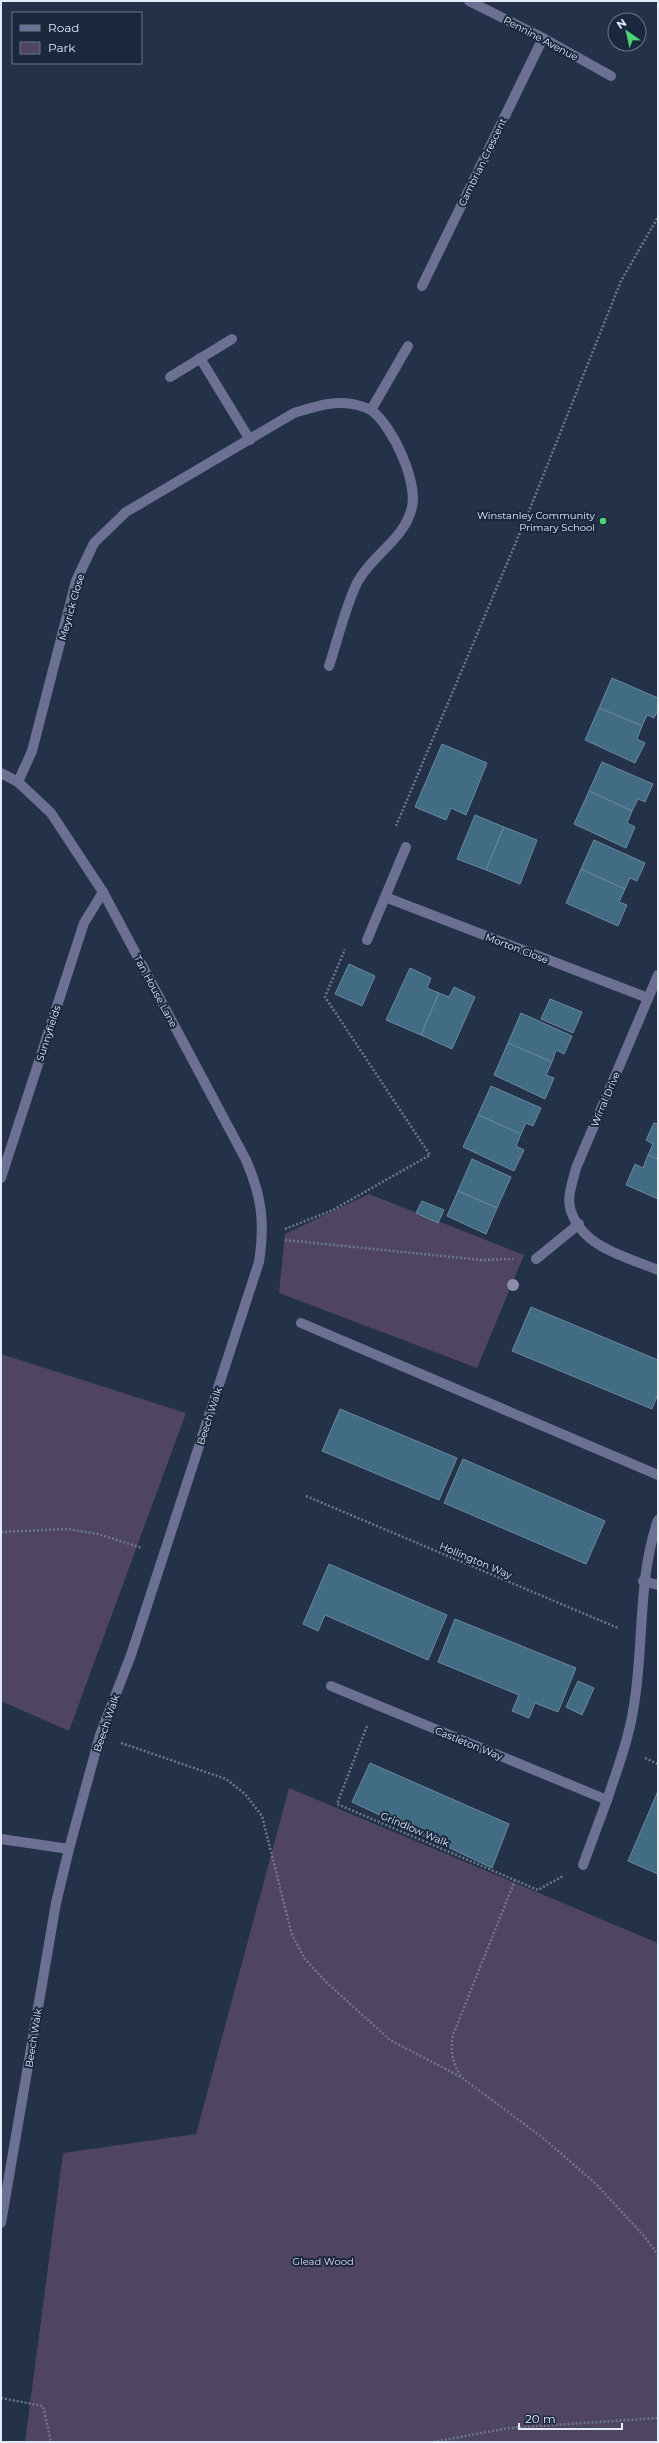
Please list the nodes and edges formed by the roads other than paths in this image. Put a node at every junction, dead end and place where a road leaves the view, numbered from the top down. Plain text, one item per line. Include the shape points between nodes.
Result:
1 (469, 1) edge
2 (543, 38) junction
3 (611, 76) dead end
4 (422, 286) dead end
5 (232, 339) dead end
6 (408, 346) dead end
7 (200, 358) junction
8 (170, 377) dead end
9 (371, 410) junction
10 (250, 440) junction
11 (329, 666) dead end
12 (1, 773) edge
13 (18, 782) junction
14 (406, 847) dead end
15 (103, 892) junction
16 (385, 897) junction
17 (367, 940) dead end
18 (658, 975) edge
19 (648, 998) junction
20 (1, 1178) edge
21 (579, 1224) junction
22 (263, 1238) joint
23 (536, 1259) road end
24 (658, 1270) edge
25 (301, 1323) dead end
26 (658, 1475) edge
27 (658, 1520) edge
28 (643, 1581) junction
29 (658, 1585) edge
30 (331, 1686) dead end
31 (607, 1800) junction
32 (1, 1838) edge
33 (69, 1849) junction
34 (582, 1865) road end
35 (1, 2222) edge

1 - 2 street, Pennine Avenue
2 - 3 street, Pennine Avenue
2 - 4 street, Cambrian Crescent
5 - 7 street
6 - 9 street
7 - 8 street
7 - 10 street
9 - 10 street, Meyrick Close via 355,405 322,405 294,413
9 - 11 street via 388,430 400,450 413,492 412,510 396,537 367,568 357,584
10 - 13 street, Meyrick Close via 126,512 94,543 76,581 32,751
12 - 13 street, Tan House Lane
13 - 15 street, Tan House Lane via 51,813
14 - 16 street
15 - 20 street, Sunnyfields via 84,923
15 - 22 street, Tan House Lane via 246,1160 257,1185 262,1210
16 - 17 street
16 - 19 street, Morton Close
18 - 19 street, Wirral Drive
19 - 21 street, Wirral Drive via 576,1168 570,1192 570,1211
21 - 23 street
21 - 24 street, Wirral Drive via 587,1236 600,1247
22 - 33 street, Beech Walk via 259,1262 131,1655 100,1735
25 - 26 street
27 - 28 street
28 - 29 street
28 - 31 street via 635,1698 624,1748
30 - 31 street, Castleton Way
31 - 34 street
32 - 33 street
33 - 35 street, Beech Walk via 56,1903

